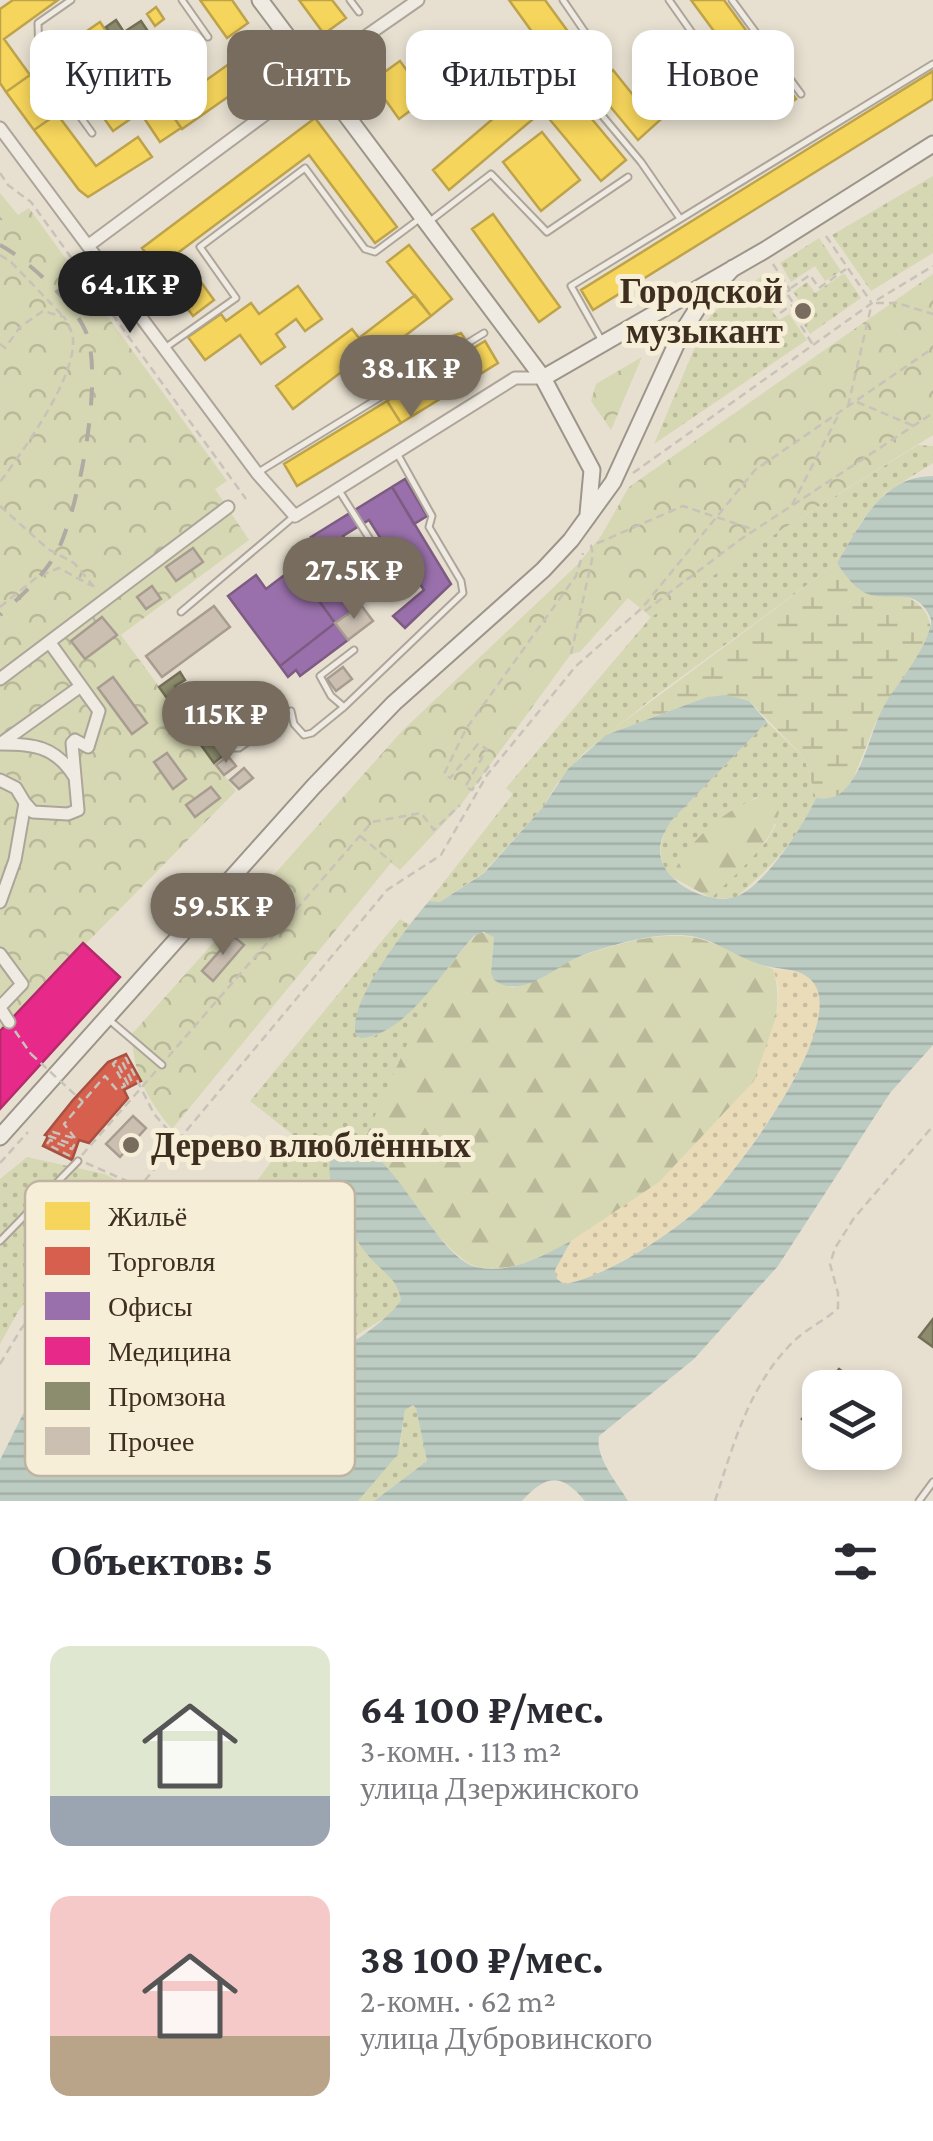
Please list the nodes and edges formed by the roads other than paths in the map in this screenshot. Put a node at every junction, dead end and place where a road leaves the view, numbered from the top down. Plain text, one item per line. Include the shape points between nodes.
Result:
1 (71, 0) edge
2 (182, 0) edge
3 (260, 0) edge
4 (350, 0) edge
5 (418, 0) edge
6 (564, 0) edge
7 (669, 0) edge
8 (732, 0) edge
9 (359, 12) dead end
10 (282, 30) edge
11 (375, 30) edge
12 (584, 30) edge
13 (690, 30) edge
14 (208, 37) dead end
15 (933, 64) edge
16 (802, 94) dead end
17 (258, 120) edge
18 (349, 120) edge
19 (606, 120) edge
20 (0, 128) edge
21 (92, 133) dead end
22 (933, 144) edge
23 (628, 178) dead end
24 (679, 217) junction
25 (426, 219) junction
26 (89, 245) junction
27 (733, 268) junction
28 (484, 333) dead end
29 (603, 343) junction
30 (165, 348) junction
31 (543, 378) junction
32 (397, 453) junction
33 (257, 473) junction
34 (338, 489) junction
35 (228, 507) dead end
36 (294, 516) junction
37 (587, 518) junction
38 (400, 587) dead end
39 (181, 612) dead end
40 (50, 643) junction
41 (354, 650) dead end
42 (0, 680) edge
43 (81, 686) junction
44 (190, 693) dead end
45 (344, 708) junction
46 (0, 744) edge
47 (74, 776) junction
48 (0, 780) edge
49 (16, 788) junction
50 (0, 791) edge
51 (25, 802) junction
52 (0, 902) edge
53 (0, 954) edge
54 (0, 1008) edge
55 (106, 1018) junction
56 (9, 1022) road end
57 (162, 1065) road end
58 (0, 1137) edge
59 (78, 1160) road end
60 (58, 1181) edge
61 (25, 1214) edge
62 (0, 1240) edge
63 (933, 1482) edge
64 (919, 1501) edge

1 - 21 lane via 38,24 39,59
2 - 14 lane
3 - 10 main road
4 - 9 lane
5 - 11 street
6 - 12 lane
7 - 13 lane
8 - 16 lane
15 - 24 lane
17 - 26 street
18 - 25 main road
19 - 24 lane
20 - 26 street
22 - 27 main road
23 - 25 lane via 547,232 490,174
24 - 29 lane via 571,286
25 - 30 lane via 375,252 365,249 306,168 200,247 236,298
25 - 31 main road
26 - 30 street
27 - 29 main road
27 - 37 main road via 680,336 613,482
28 - 33 lane
29 - 31 main road
30 - 33 street
31 - 32 street via 516,378
31 - 37 main road via 592,470
32 - 34 street
32 - 45 lane via 463,593
33 - 36 street
34 - 36 street
34 - 38 lane
35 - 40 street
36 - 39 lane
37 - 55 main road via 544,570 394,703 314,786
40 - 42 street
40 - 43 street
41 - 45 lane via 320,676
43 - 46 street
43 - 47 street via 100,712 88,748 72,743
44 - 45 lane via 230,748 291,712 304,735
46 - 47 street via 33,744
47 - 51 street via 78,810 33,812
48 - 49 street
49 - 50 street
49 - 51 street
51 - 52 street
53 - 54 street via 22,984
54 - 56 street
55 - 57 lane
55 - 58 main road
59 - 60 lane
61 - 62 lane
63 - 64 lane

